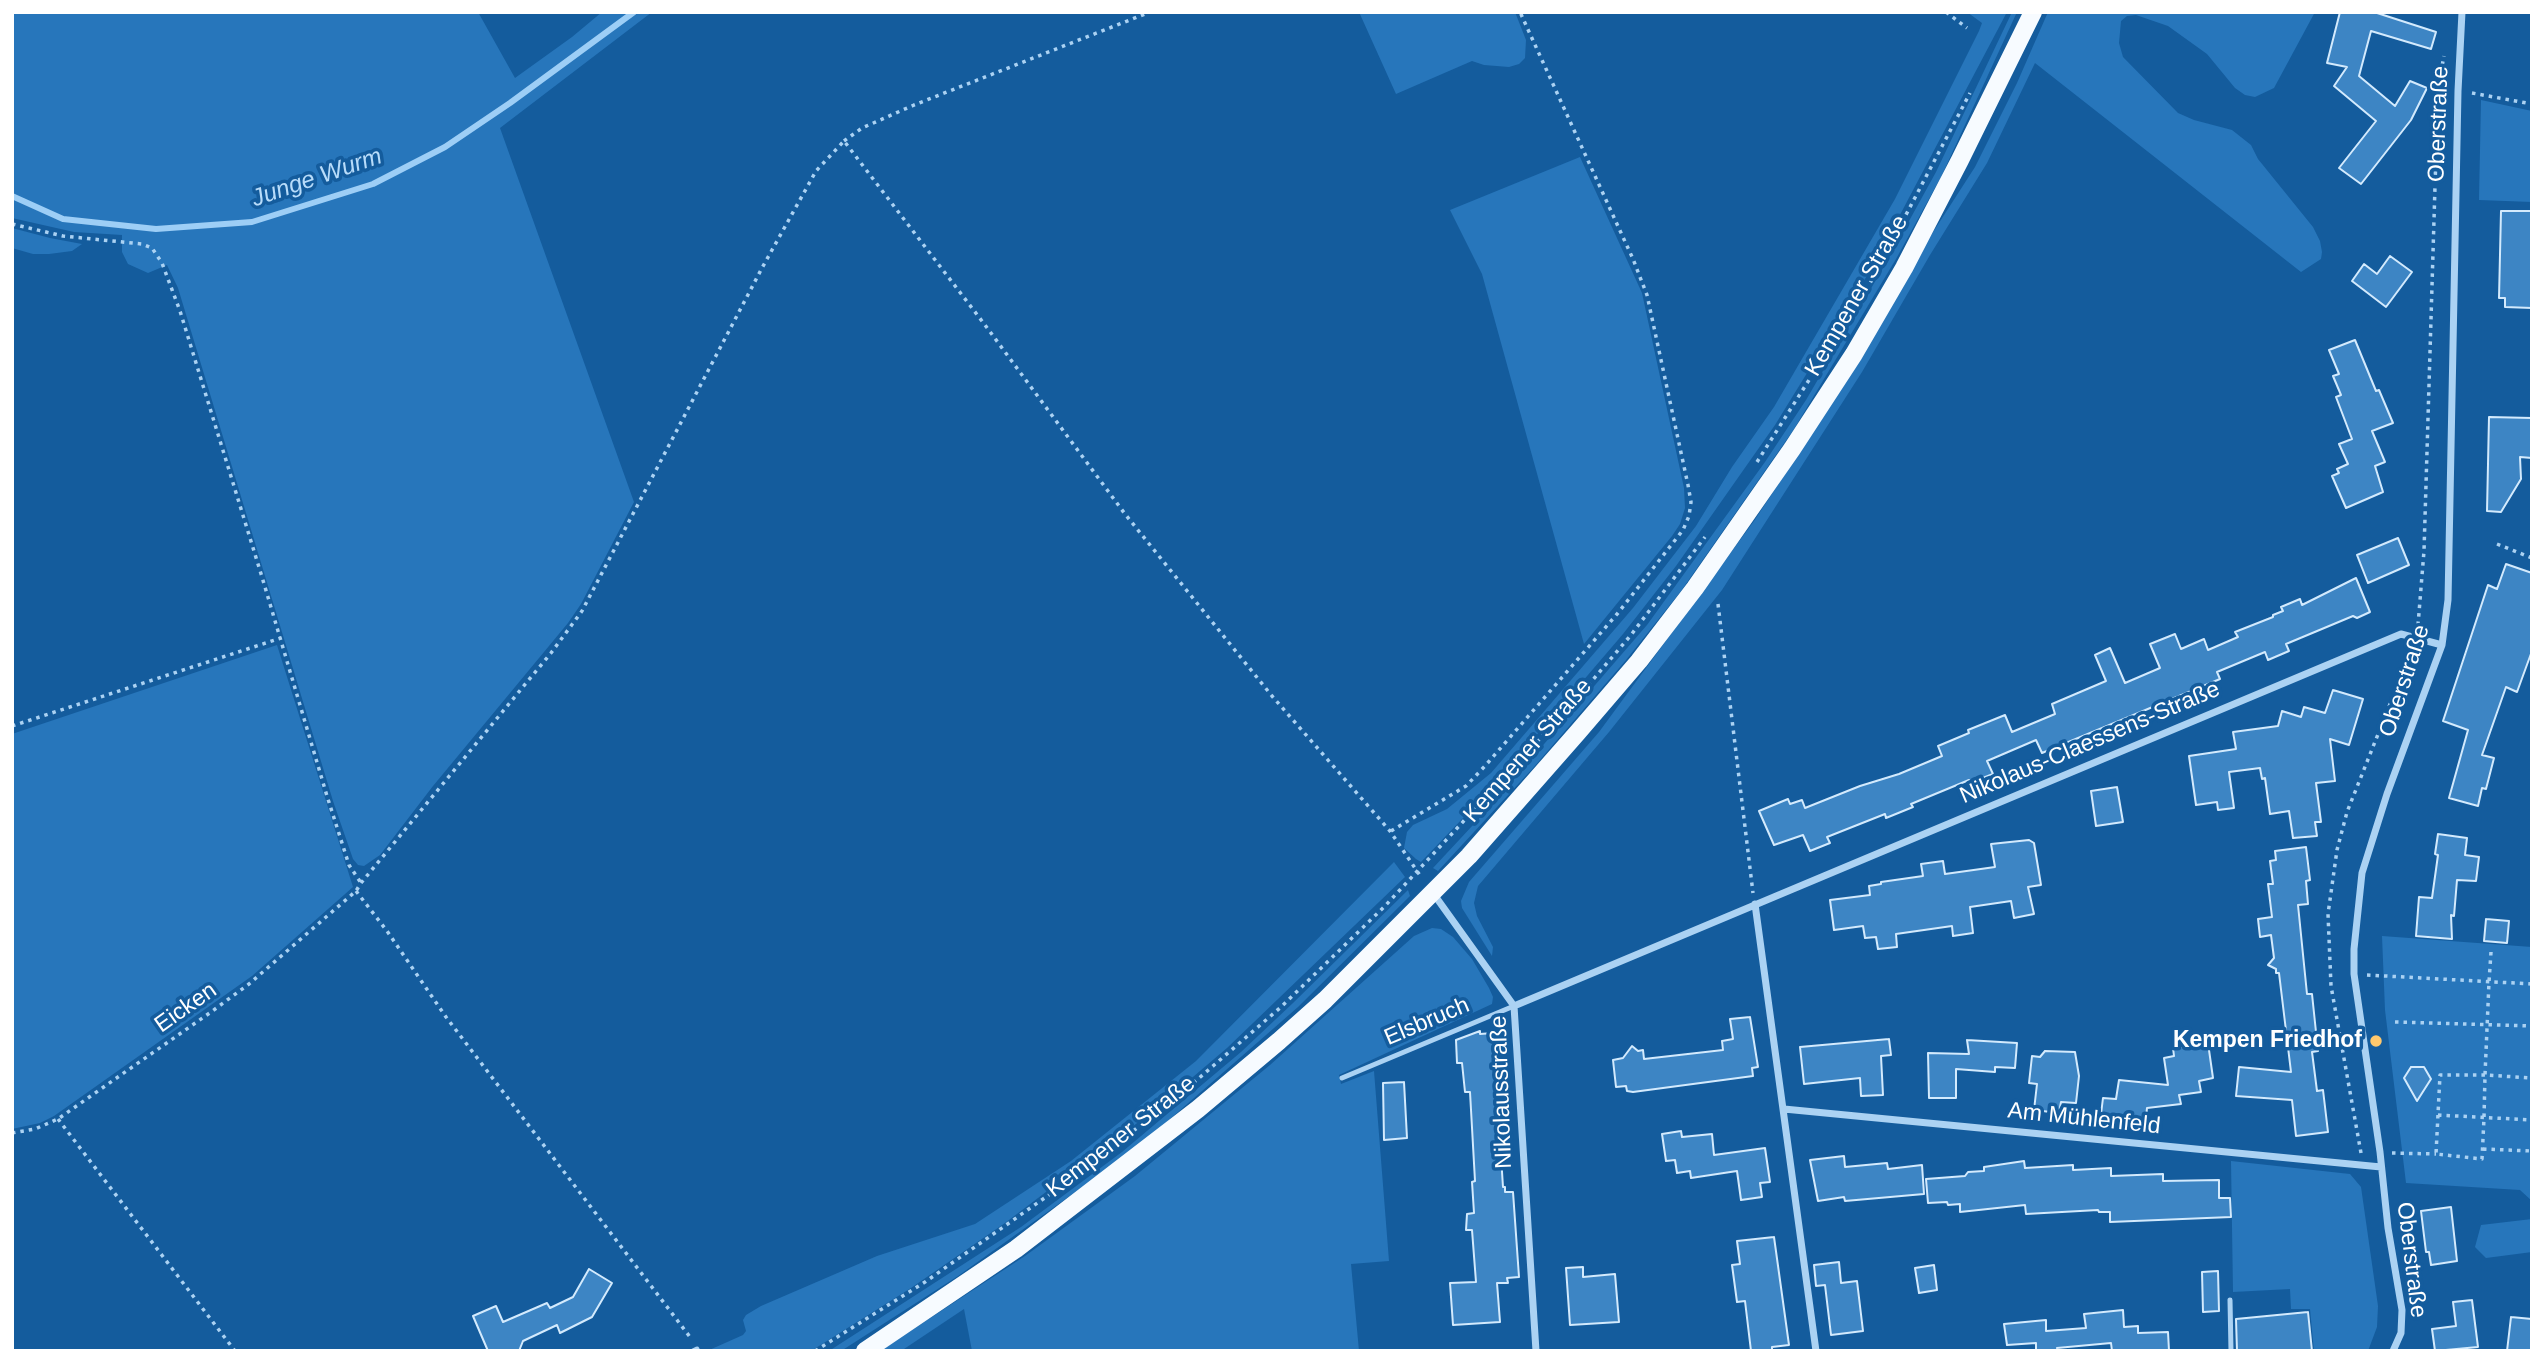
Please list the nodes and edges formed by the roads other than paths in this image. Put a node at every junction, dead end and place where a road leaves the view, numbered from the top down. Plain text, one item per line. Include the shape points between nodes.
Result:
1 (2033, 12) edge
2 (2462, 12) edge
3 (2442, 645) junction
4 (1433, 893) junction
5 (1755, 904) junction
6 (1514, 1006) junction
7 (1342, 1078) dead end
8 (1784, 1109) junction
9 (2381, 1167) junction
10 (2230, 1300) dead end
11 (865, 1351) edge
12 (1536, 1351) edge
13 (1816, 1351) edge
14 (2231, 1351) edge
15 (2393, 1351) edge

1 - 4 main road, Kempener Straße via 1904,268 1793,449 1639,661
2 - 3 street, Oberstraße via 2448,600
3 - 5 street, Nikolaus-Claessens-Straße via 2401,634
3 - 9 street, Oberstraße via 2362,873 2354,974
4 - 6 street, Elsbruch
4 - 11 main road, Kempener Straße via 1325,1000 1198,1109 1016,1249
5 - 6 street, Nikolausstraße
5 - 8 street
6 - 7 lane, Elsbruch
6 - 12 street, Nikolausstraße
8 - 9 street, Am Mühlenfeld
8 - 13 street
9 - 15 street, Oberstraße via 2402,1310 2401,1334
10 - 14 lane

